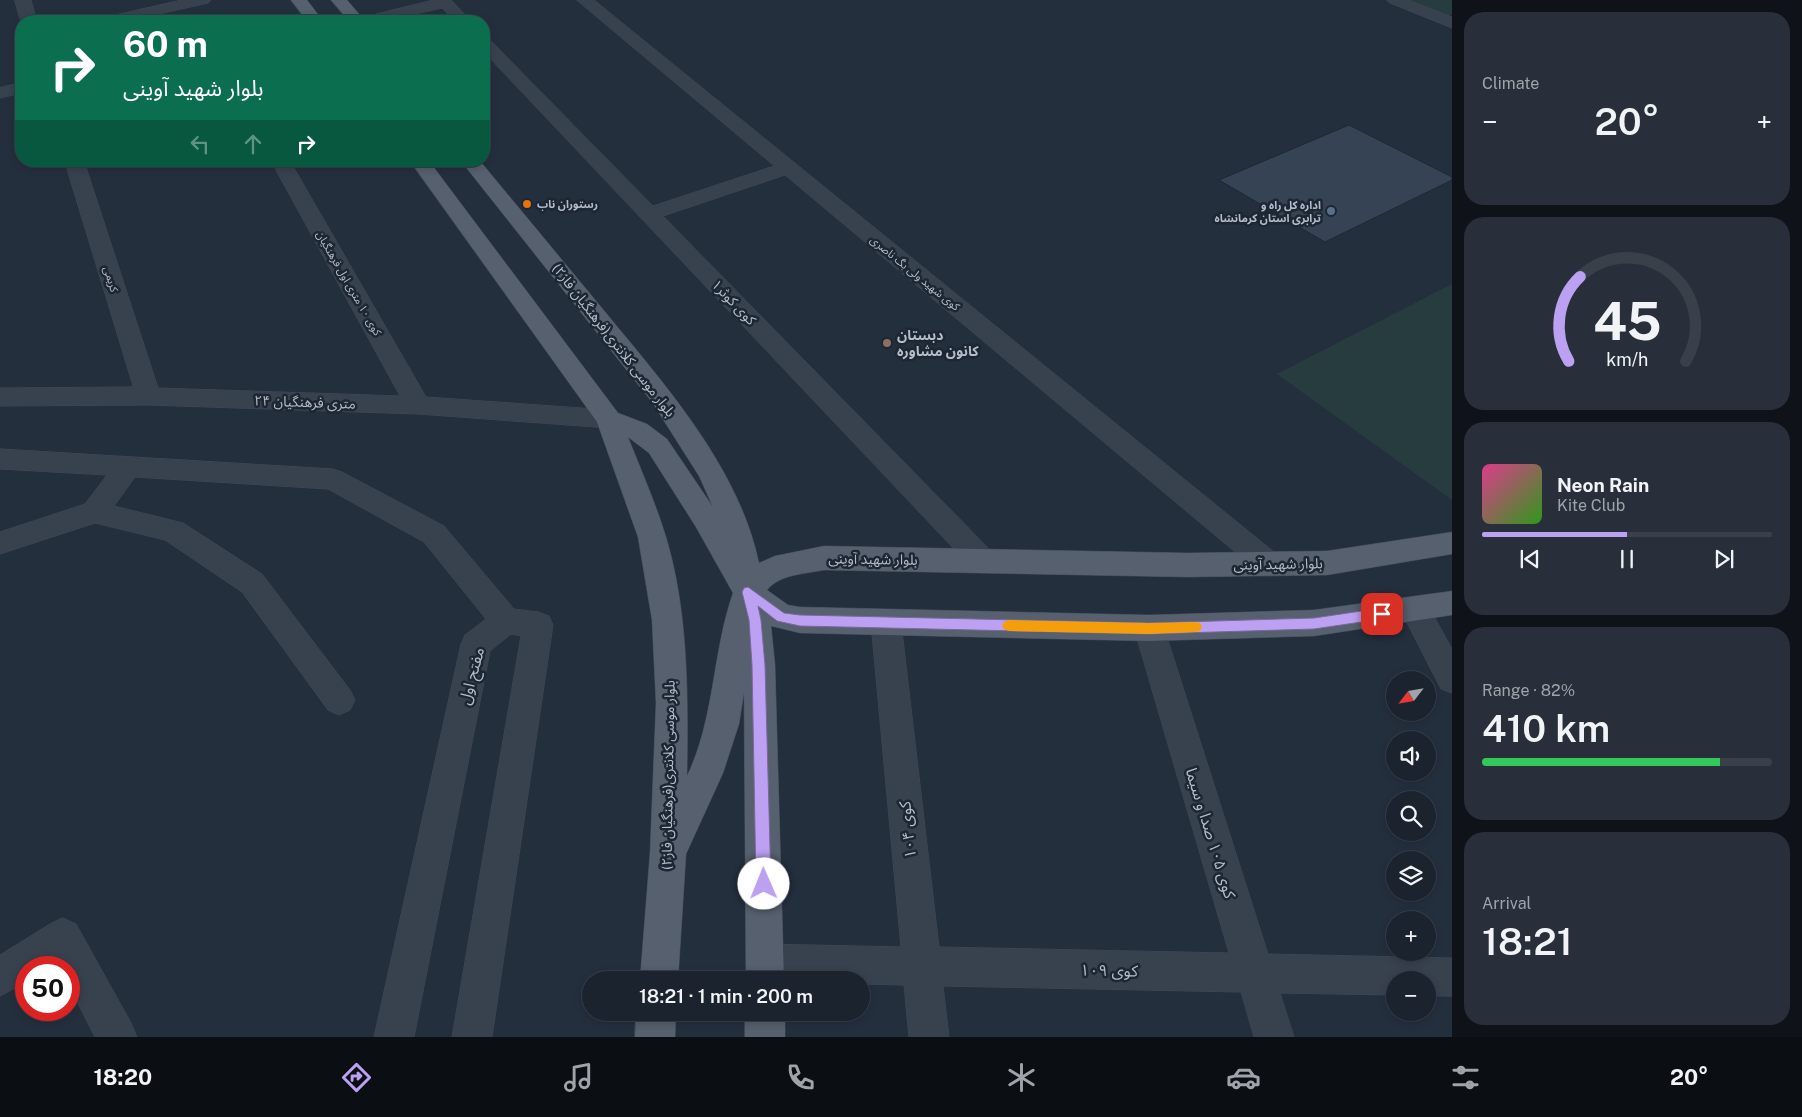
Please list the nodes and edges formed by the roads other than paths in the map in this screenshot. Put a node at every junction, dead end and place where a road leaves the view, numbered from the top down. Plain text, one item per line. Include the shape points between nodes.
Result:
1 (23, 0) edge
2 (198, 0) edge
3 (300, 0) edge
4 (340, 0) edge
5 (1395, 0) edge
6 (443, 1) edge
7 (595, 2) edge
8 (27, 15) edge
9 (134, 15) edge
10 (311, 15) edge
11 (352, 15) edge
12 (389, 15) edge
13 (457, 15) edge
14 (1452, 23) edge
15 (490, 49) edge
16 (15, 89) edge
17 (0, 93) edge
18 (76, 167) edge
19 (283, 167) edge
20 (423, 167) edge
21 (475, 167) edge
22 (788, 168) junction
23 (649, 214) junction
24 (148, 396) junction
25 (0, 397) edge
26 (418, 405) junction
27 (609, 419) junction
28 (0, 459) edge
29 (128, 467) junction
30 (95, 512) junction
31 (0, 543) edge
32 (1452, 543) edge
33 (983, 561) junction
34 (1269, 564) junction
35 (748, 592) junction
36 (1452, 603) edge
37 (1415, 609) junction
38 (506, 622) junction
39 (886, 623) junction
40 (1149, 628) junction
41 (1452, 679) edge
42 (339, 700) dead end
43 (668, 853) junction
44 (922, 966) junction
45 (660, 971) edge
46 (765, 971) edge
47 (1254, 973) junction
48 (0, 976) edge
49 (1452, 977) edge
50 (656, 1021) edge
51 (765, 1021) edge
52 (117, 1037) edge
53 (394, 1037) edge
54 (472, 1037) edge
55 (655, 1037) edge
56 (765, 1037) edge
57 (929, 1037) edge
58 (1274, 1037) edge

1 - 8 street
2 - 9 street
3 - 10 main road
4 - 11 main road
5 - 14 street
6 - 12 street
6 - 13 street
7 - 22 street, کوی شهید ولی بگ ناصری
15 - 23 street, کوی کوثر۱
16 - 17 street
18 - 24 street, کریمی
19 - 26 street, کوی ۱۰ متری اول فرهنگیان
20 - 27 main road, بلوار موسی کلانتری(فرهنگیان فاز۲)
21 - 35 main road, بلوار موسی کلانتری(فرهنگیان فاز۲) via 661,396 680,424 711,473 739,535
22 - 23 street
22 - 34 street, کوی شهید ولی بگ ناصری
23 - 33 street, کوی کوثر۱
24 - 25 street, ۲۴ متری فرهنگیان
24 - 26 street, ۲۴ متری فرهنگیان
26 - 27 street, ۲۴ متری فرهنگیان
27 - 35 main road via 638,431 658,446
27 - 43 main road, بلوار موسی کلانتری(فرهنگیان فاز۲) via 652,538 667,620 672,703
28 - 29 street
29 - 30 street
29 - 38 street via 333,479 434,534
30 - 31 street
30 - 42 street via 173,531 252,583
32 - 34 main road, بلوار شهید آوینی via 1327,563
33 - 34 main road, بلوار شهید آوینی
33 - 35 main road, بلوار شهید آوینی via 824,558 775,568 763,574
35 - 39 main road via 781,618
35 - 43 main road via 739,619 723,724 706,773
35 - 46 main road, بلوار موسی کلانتری(فرهنگیان فاز۲) via 755,620 759,665
36 - 37 main road
37 - 40 main road via 1314,623
37 - 41 street
38 - 53 street, مفتح اول via 476,644
38 - 54 street via 538,625
39 - 40 main road
39 - 44 street, کوی ۱۰۴
40 - 47 street, کوی ۱۰۵ صدا و سیما
43 - 45 main road, بلوار موسی کلانتری(فرهنگیان فاز۲)
44 - 46 street, کوی ۱۰۹
44 - 47 street, کوی ۱۰۹
44 - 57 street, کوی ۱۰۴
47 - 49 street, کوی ۱۰۹
47 - 58 street, کوی ۱۰۵ صدا و سیما
48 - 52 street via 63,937
50 - 55 main road
51 - 56 main road

